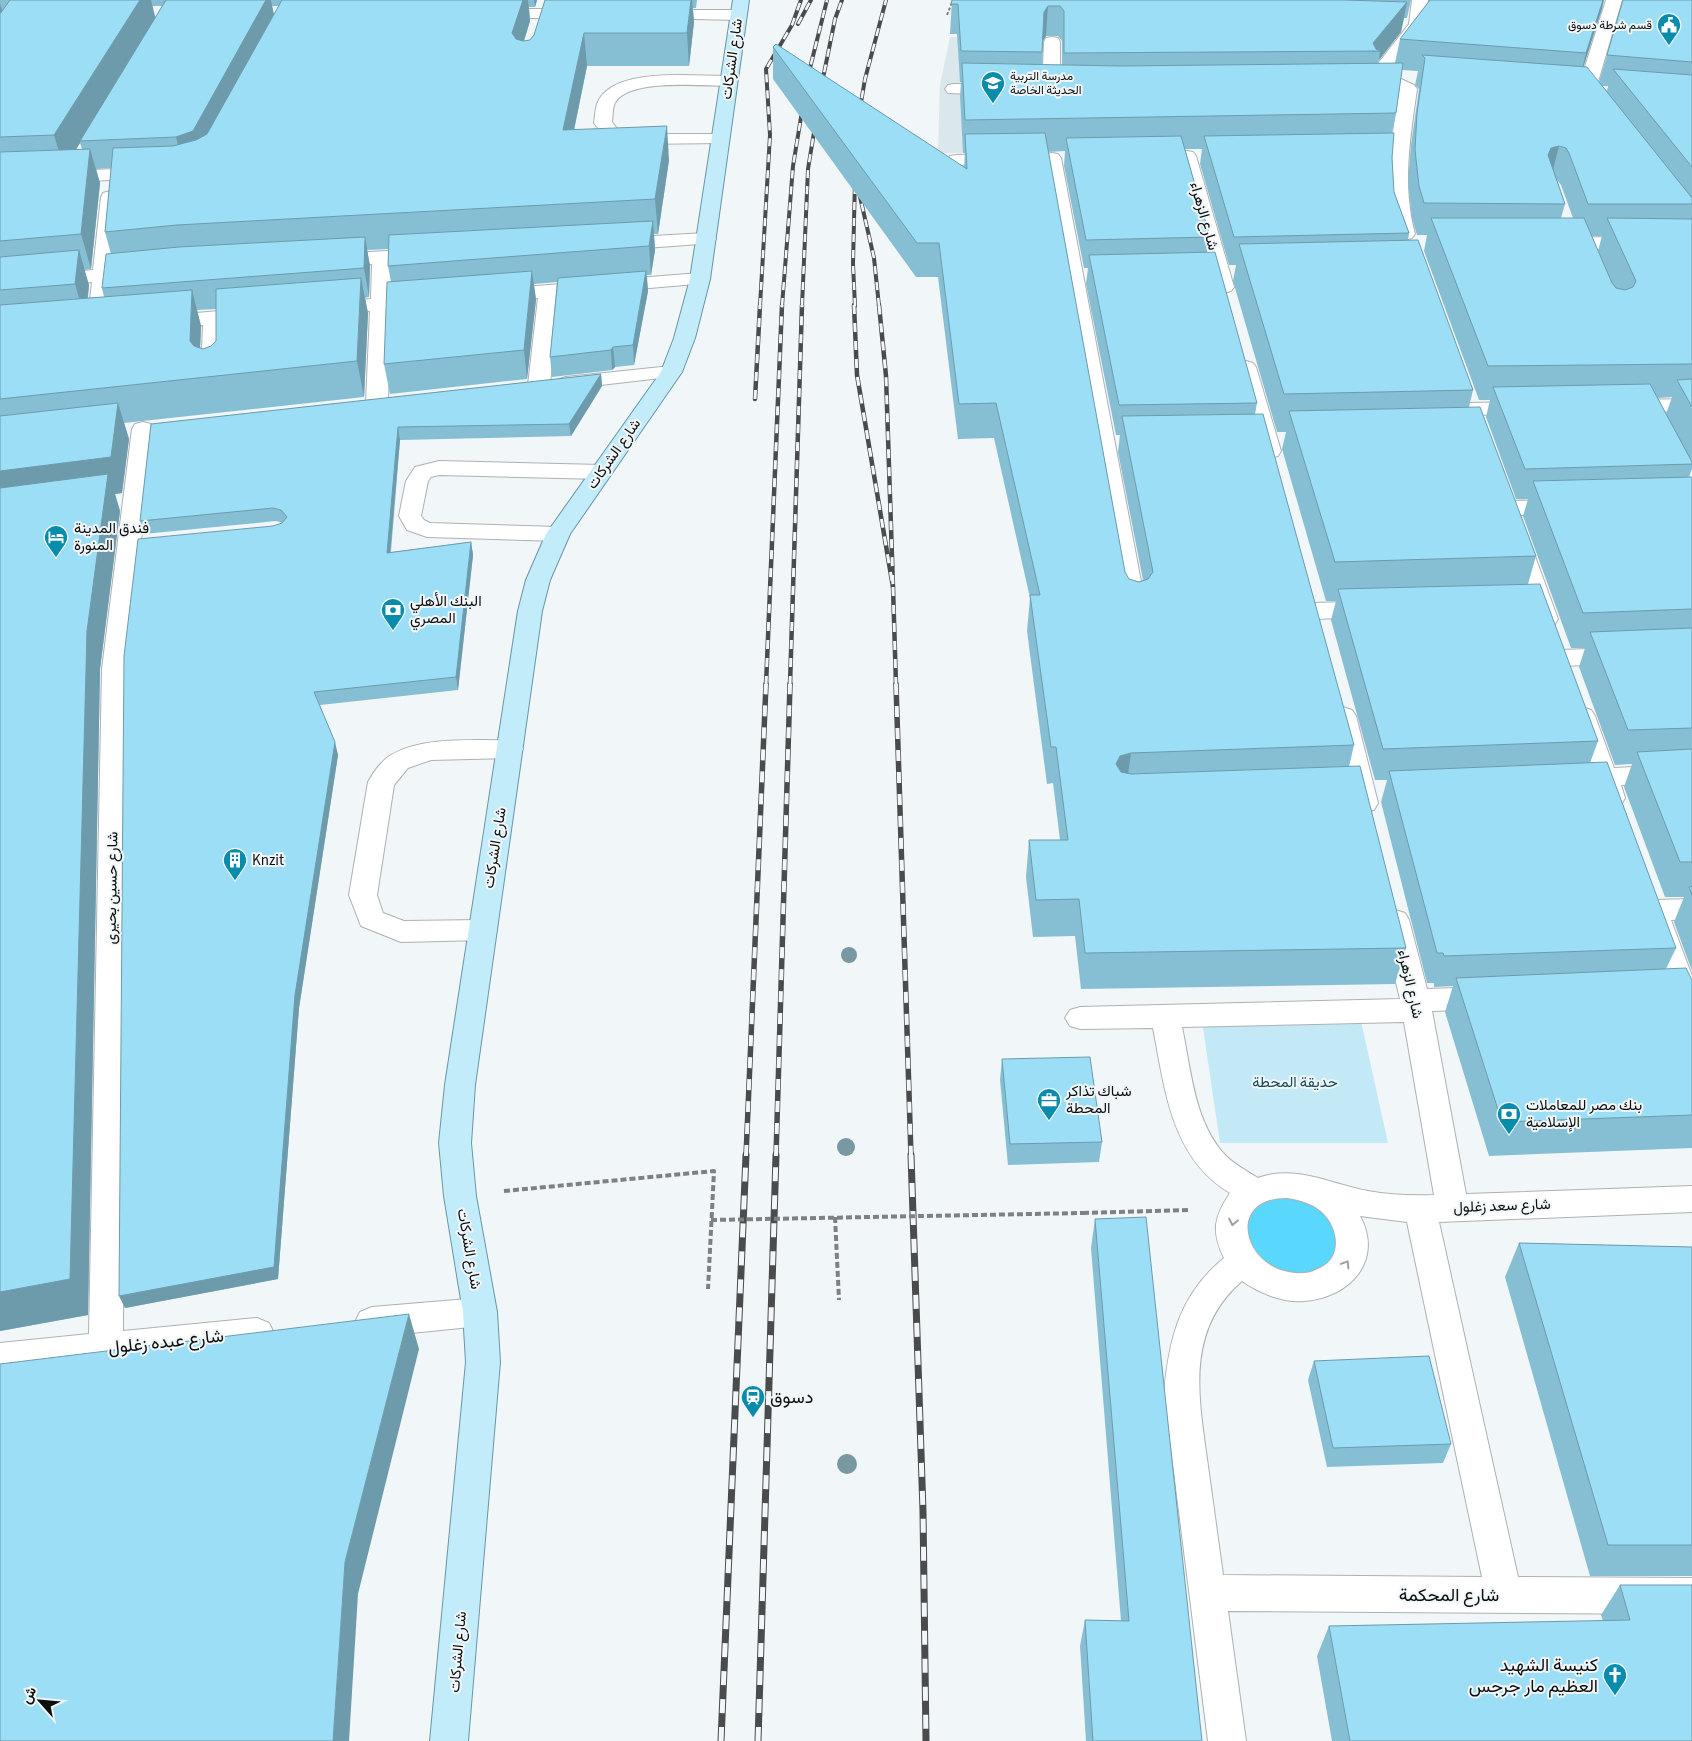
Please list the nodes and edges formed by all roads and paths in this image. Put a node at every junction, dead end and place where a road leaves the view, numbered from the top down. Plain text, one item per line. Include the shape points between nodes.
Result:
1 (953, 0) edge
2 (1420, 0) edge
3 (1608, 1) edge
4 (1633, 4) edge
5 (545, 7) edge
6 (739, 8) edge
7 (475, 14) edge
8 (592, 14) edge
9 (947, 14) dead end
10 (640, 15) edge
11 (538, 32) edge
12 (1052, 42) edge
13 (728, 81) junction
14 (954, 88) dead end
15 (1012, 90) edge
16 (1567, 90) edge
17 (1031, 91) edge
18 (1586, 92) junction
19 (1606, 93) edge
20 (1610, 122) edge
21 (720, 139) junction
22 (1187, 156) edge
23 (81, 160) edge
24 (956, 160) edge
25 (166, 174) edge
26 (112, 176) junction
27 (71, 177) junction
28 (0, 180) edge
29 (706, 239) junction
30 (1542, 244) edge
31 (1692, 244) edge
32 (598, 245) edge
33 (1412, 246) edge
34 (441, 254) edge
35 (382, 257) junction
36 (314, 261) edge
37 (160, 270) edge
38 (102, 274) junction
39 (700, 279) junction
40 (0, 285) edge
41 (548, 290) junction
42 (479, 296) edge
43 (439, 299) edge
44 (380, 304) junction
45 (311, 310) edge
46 (1230, 310) edge
47 (272, 313) edge
48 (213, 318) junction
49 (145, 323) edge
50 (97, 327) edge
51 (1241, 347) edge
52 (671, 372) junction
53 (212, 377) edge
54 (377, 403) edge
55 (1692, 405) edge
56 (1602, 406) edge
57 (1545, 408) edge
58 (1469, 409) edge
59 (143, 429) edge
60 (1275, 468) edge
61 (601, 472) junction
62 (1584, 506) edge
63 (558, 534) junction
64 (1134, 608) edge
65 (1393, 608) edge
66 (1314, 611) edge
67 (1692, 653) edge
68 (1568, 676) junction
69 (1337, 696) edge
70 (510, 749) junction
71 (1692, 773) edge
72 (1605, 779) junction
73 (1577, 783) edge
74 (1372, 791) junction
75 (1333, 792) edge
76 (1620, 818) edge
77 (1372, 829) edge
78 (1389, 896) edge
79 (1692, 909) edge
80 (483, 930) junction
81 (1653, 991) edge
82 (1514, 997) edge
83 (1688, 1002) edge
84 (1416, 1005) junction
85 (1165, 1016) junction
86 (1080, 1018) dead end
87 (547, 1186) dead end
88 (1254, 1191) junction
89 (1314, 1191) junction
90 (1692, 1199) edge
91 (1436, 1208) junction
92 (1155, 1210) dead end
93 (835, 1217) junction
94 (711, 1220) junction
95 (1243, 1261) junction
96 (708, 1288) dead end
97 (839, 1300) dead end
98 (480, 1312) junction
99 (342, 1325) edge
100 (283, 1331) edge
101 (106, 1348) junction
102 (0, 1358) edge
103 (1207, 1593) junction
104 (1504, 1595) junction
105 (1692, 1596) edge
106 (450, 1741) edge
107 (1227, 1741) edge

1 - 9 path
2 - 33 street via 1373,82 1413,84 1390,153 1396,174 1400,219
3 - 4 street
3 - 18 street
5 - 7 street
5 - 8 street
5 - 11 street
6 - 10 street
6 - 13 main road, شارع الشركات
12 - 17 street via 1059,91
13 - 21 main road, شارع الشركات
13 - 21 street via 644,82 618,88 606,101 603,123 612,134 635,139
14 - 15 street
16 - 18 street
18 - 19 street
18 - 20 street
21 - 29 main road, شارع الشركات
22 - 46 street, شارع الزهراء
23 - 27 street
24 - 64 street via 1045,158 1083,276 1113,443
25 - 26 street
26 - 27 street
26 - 38 street
27 - 28 street
29 - 32 street
29 - 39 main road, شارع الشركات
30 - 31 street
34 - 35 street
35 - 36 street
35 - 44 street
37 - 38 street
38 - 40 street
38 - 50 street
39 - 41 street
39 - 52 main road, شارع الشركات via 690,325
41 - 42 street
41 - 52 street via 529,386
43 - 44 street
44 - 45 street
44 - 54 street
47 - 48 street
48 - 49 street
48 - 53 street
51 - 60 street
52 - 61 main road, شارع الشركات
55 - 56 street via 1654,414
57 - 58 street
59 - 101 street, شارع حسين بحيرى via 124,502 138,543 114,669
61 - 63 main road, شارع الشركات
61 - 63 street via 439,468 423,472 416,481 410,516 415,525 426,530
62 - 68 street via 1502,499 1531,604
63 - 70 main road, شارع الشركات via 532,603
65 - 66 street
67 - 68 street
68 - 72 street
69 - 74 street
70 - 80 main road, شارع الشركات
70 - 80 street via 428,751 399,762 381,782 363,895 371,919 400,932
71 - 72 street
72 - 73 street
72 - 76 street
74 - 75 street
74 - 77 street
78 - 84 street, شارع الزهراء
79 - 83 street via 1650,901
80 - 98 main road, شارع الشركات via 460,1085 455,1143 460,1196
81 - 83 street
82 - 84 street
84 - 85 street
84 - 91 street, شارع الزهراء
85 - 86 street
85 - 88 street via 1188,1123 1198,1143 1212,1162
87 - 94 path via 714,1170
88 - 89 street via 1287,1185
88 -> 95 street via 1236,1209 1230,1226 1233,1244
89 - 91 street, شارع سعد زغلول via 1367,1204
95 -> 89 street via 1262,1278 1287,1287 1312,1287 1334,1279 1348,1264 1354,1244 1348,1223 1335,1204
90 - 91 street, شارع سعد زغلول
91 - 104 street, شارع الزهراء
92 - 93 path, bridge
93 - 94 path, bridge
93 - 97 path
94 - 96 path
95 - 103 street via 1215,1287 1195,1318 1184,1354 1181,1393
98 - 99 street
98 - 106 main road, شارع الشركات via 482,1380
100 - 101 street, شارع عبده زغلول
101 - 102 street, شارع عبده زغلول
103 - 104 street, شارع المحكمة
103 - 107 street
104 - 105 street, شارع المحكمة

